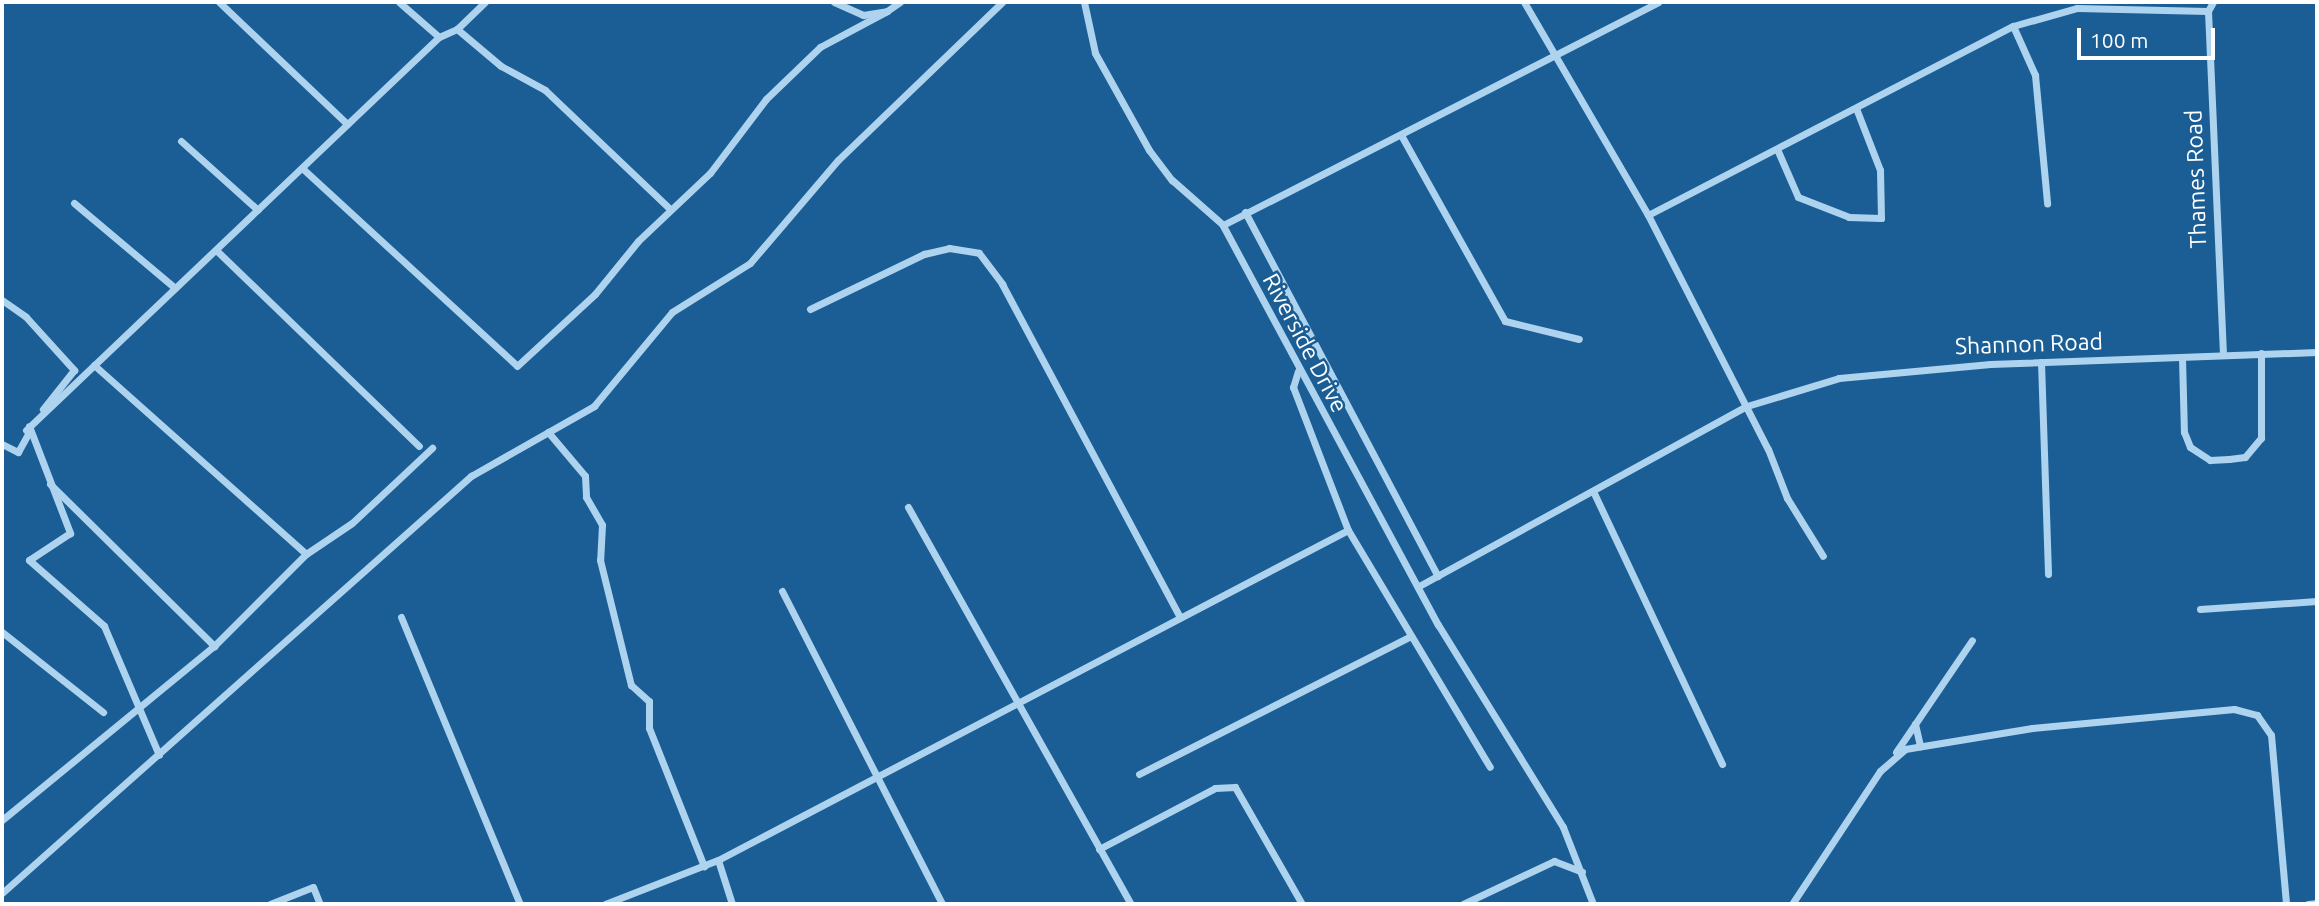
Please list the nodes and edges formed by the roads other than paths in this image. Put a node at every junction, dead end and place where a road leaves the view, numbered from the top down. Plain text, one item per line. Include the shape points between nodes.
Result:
1 (219, 2) edge
2 (399, 2) edge
3 (485, 2) edge
4 (834, 2) edge
5 (900, 2) edge
6 (1002, 2) edge
7 (1084, 2) edge
8 (1524, 2) edge
9 (1658, 2) edge
10 (2213, 2) edge
11 (887, 11) junction
12 (2208, 11) junction
13 (2013, 26) junction
14 (457, 29) junction
15 (439, 37) junction
16 (1556, 56) junction
17 (1856, 108) junction
18 (347, 124) junction
19 (1401, 135) junction
20 (181, 141) dead end
21 (1777, 149) junction
22 (302, 168) junction
23 (74, 203) dead end
24 (2047, 203) dead end
25 (670, 209) junction
26 (258, 210) junction
27 (1245, 212) junction
28 (1648, 215) junction
29 (1223, 225) junction
30 (216, 250) junction
31 (175, 288) junction
32 (2, 300) edge
33 (810, 309) dead end
34 (1579, 339) dead end
35 (2317, 352) edge
36 (2261, 354) junction
37 (2223, 355) junction
38 (2182, 358) junction
39 (2041, 362) junction
40 (94, 365) junction
41 (1298, 370) junction
42 (1746, 406) junction
43 (27, 432) junction
44 (548, 432) junction
45 (2, 444) edge
46 (419, 446) dead end
47 (432, 448) dead end
48 (47, 482) junction
49 (1593, 491) junction
50 (908, 507) dead end
51 (1348, 530) junction
52 (306, 554) junction
53 (1823, 556) dead end
54 (2048, 574) dead end
55 (1438, 576) junction
56 (1419, 586) junction
57 (782, 591) dead end
58 (2317, 601) edge
59 (2200, 609) dead end
60 (401, 617) dead end
61 (1180, 618) junction
62 (2, 632) edge
63 (1409, 637) junction
64 (1972, 640) dead end
65 (214, 646) junction
66 (1020, 706) junction
67 (139, 710) junction
68 (103, 712) dead end
69 (1915, 723) junction
70 (1920, 746) junction
71 (159, 755) junction
72 (1894, 755) junction
73 (1722, 764) dead end
74 (1490, 767) dead end
75 (1139, 774) dead end
76 (875, 778) junction
77 (2, 820) edge
78 (1099, 849) junction
79 (718, 860) junction
80 (704, 866) junction
81 (1582, 872) junction
82 (2, 893) edge
83 (270, 904) edge
84 (320, 904) edge
85 (520, 904) edge
86 (605, 904) edge
87 (732, 904) edge
88 (942, 904) edge
89 (1131, 904) edge
90 (1303, 904) edge
91 (1463, 904) edge
92 (1593, 904) edge
93 (1792, 904) edge
94 (2286, 904) edge
95 (2308, 904) edge
96 (2317, 904) edge

1 - 18 street
2 - 15 street
3 - 14 street
4 - 11 street via 863,15
5 - 11 street
6 - 44 street via 838,160 750,263 680,306 594,406
7 - 29 street via 1095,53 1149,150 1172,180
8 - 16 street
9 - 16 street
10 - 12 street
11 - 25 street via 820,47 742,125 710,173
12 - 13 street via 2077,8
12 - 37 street, Thames Road
13 - 17 street
13 - 24 street via 2035,75
14 - 15 street
14 - 25 street via 501,66 545,90
15 - 18 street
16 - 19 street
16 - 28 street
17 - 21 street
17 - 21 street via 1880,170 1881,218 1849,217 1798,197
18 - 22 street
19 - 27 street
19 - 34 street via 1505,321
20 - 26 street
21 - 28 street
22 - 25 street via 517,366 595,295
22 - 26 street
23 - 31 street
26 - 30 street
27 - 29 street
27 - 55 street
28 - 42 street
29 - 41 street, Riverside Drive
30 - 31 street
30 - 46 street
31 - 40 street
32 - 43 street via 26,317 74,370
33 - 61 street via 924,254 949,248 979,253 1002,284
35 - 36 street, Shannon Road
36 - 37 street, Shannon Road
36 - 38 street via 2262,438 2245,457 2210,460 2190,447 2183,432
37 - 38 street, Shannon Road
38 - 39 street, Shannon Road
39 - 42 street, Shannon Road via 1839,378
39 - 54 street
40 - 43 street
40 - 52 street
41 - 51 street via 1293,387
41 - 56 street, Riverside Drive
42 - 49 street, Shannon Road
42 - 53 street via 1787,498
43 - 45 street via 18,452
43 - 48 street
44 - 71 street via 471,476
44 - 80 street via 585,476 586,497 602,525 600,560 631,685 649,701 649,728
47 - 52 street via 352,523
48 - 65 street
48 - 67 street via 70,533 29,561 104,626
49 - 55 street, Shannon Road
49 - 73 street
50 - 66 street
51 - 61 street
51 - 63 street
52 - 65 street
55 - 56 street, Shannon Road
56 - 81 street, Riverside Drive via 1484,704 1563,827
57 - 76 street
58 - 59 street
60 - 85 street
61 - 66 street
62 - 68 street
63 - 74 street
63 - 75 street
64 - 69 street
65 - 67 street
66 - 76 street
66 - 78 street
67 - 71 street
67 - 77 street
69 - 70 street
69 - 72 street
70 - 72 street
70 - 94 street via 2032,728 2247,710 2265,721 2271,735
71 - 82 street
72 - 93 street
76 - 79 street
76 - 88 street
78 - 89 street
78 - 90 street via 1215,788 1235,787
79 - 80 street
79 - 87 street
80 - 86 street
81 - 91 street via 1555,861
81 - 92 street, Riverside Drive
83 - 84 street via 313,887
95 - 96 street

